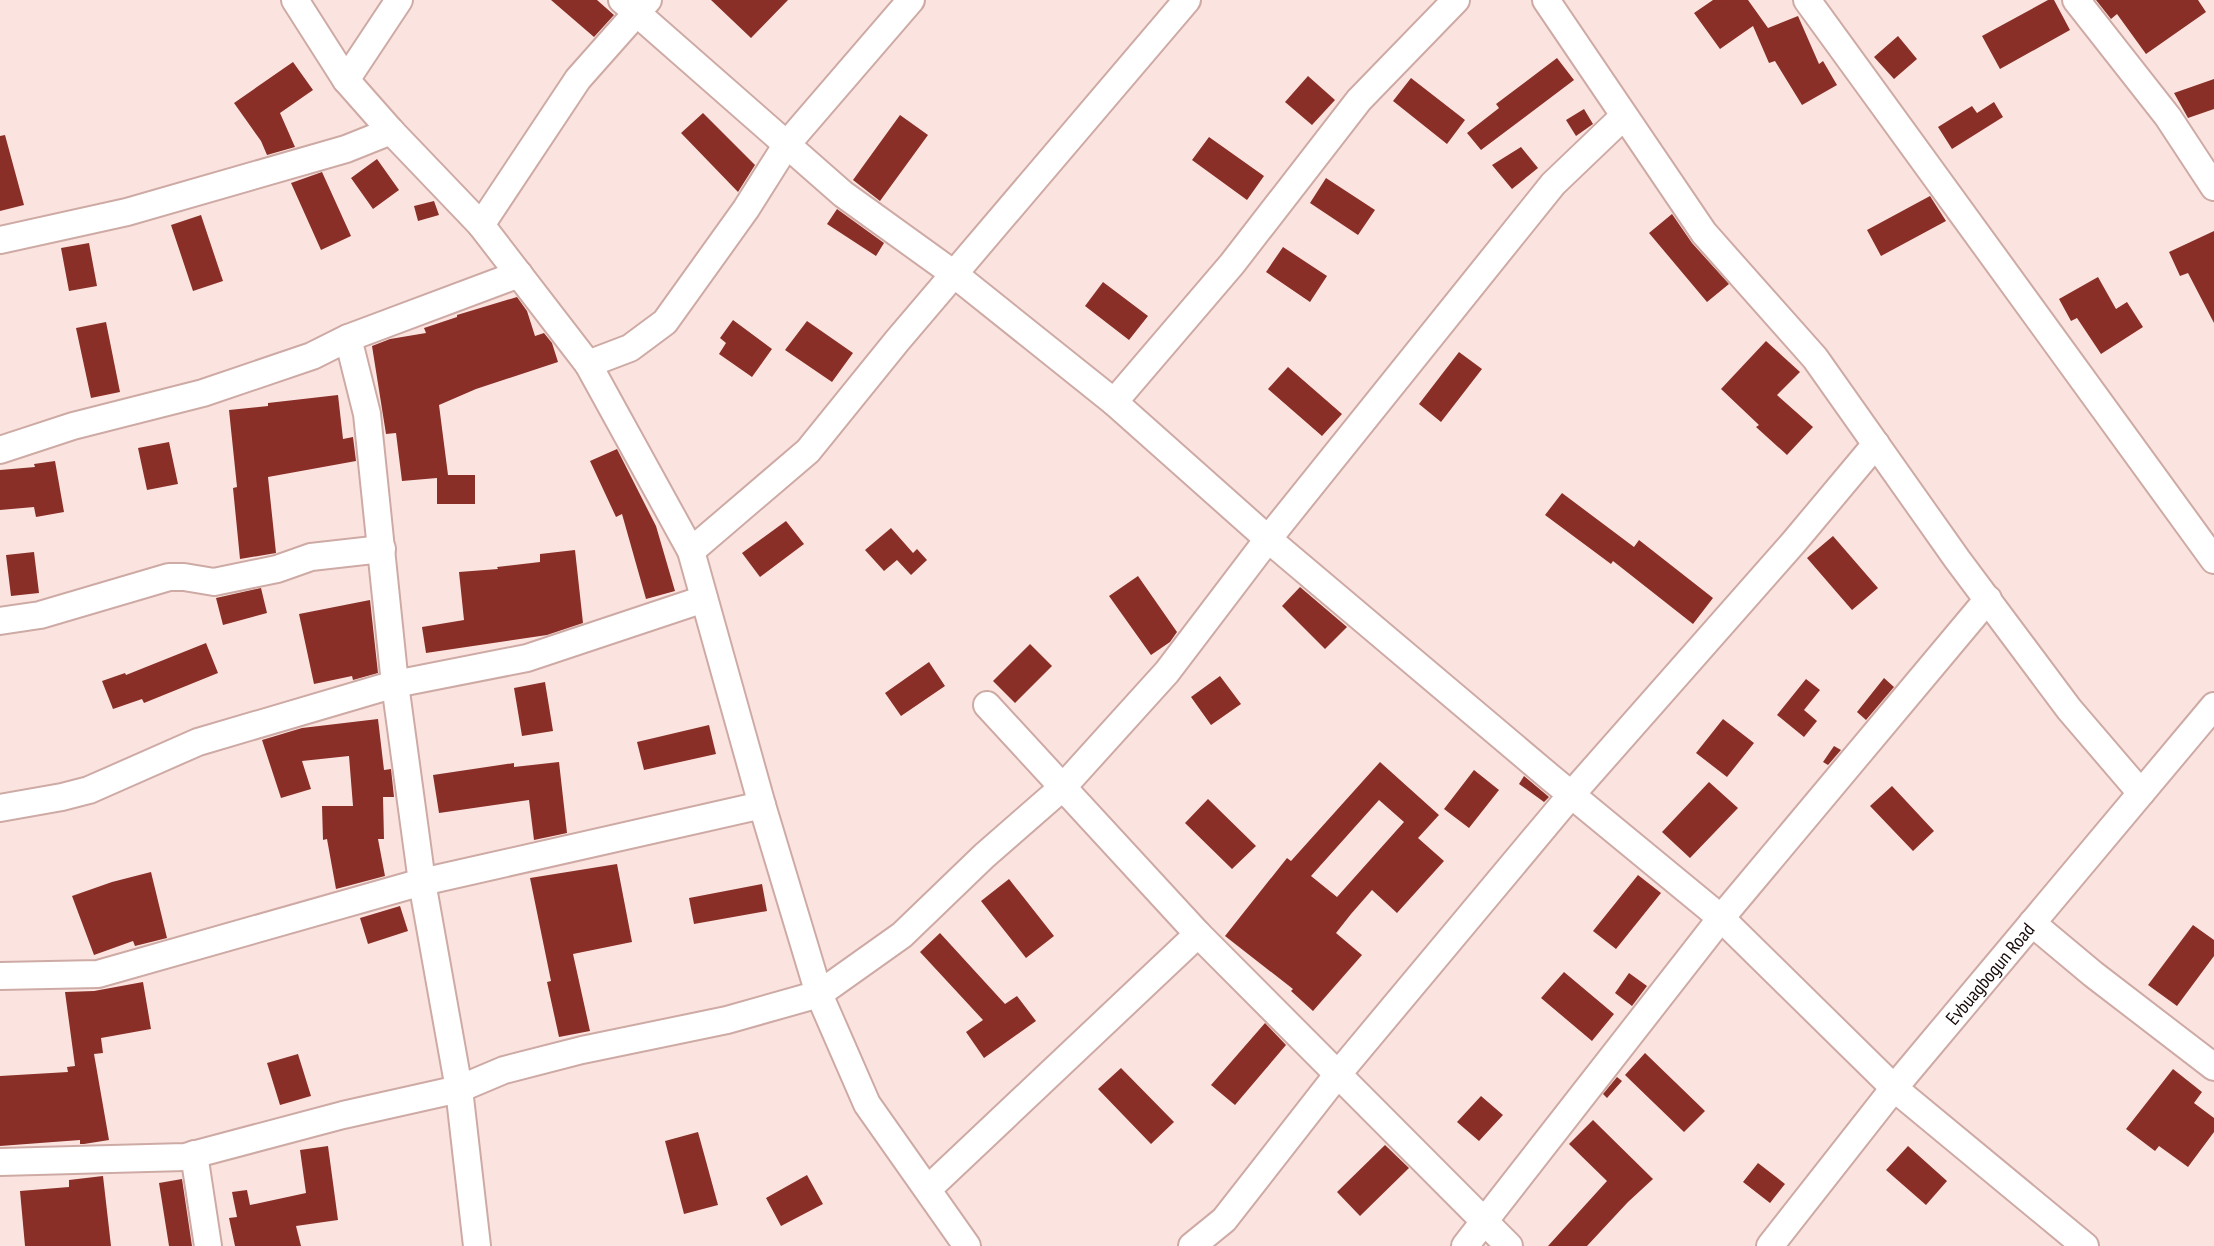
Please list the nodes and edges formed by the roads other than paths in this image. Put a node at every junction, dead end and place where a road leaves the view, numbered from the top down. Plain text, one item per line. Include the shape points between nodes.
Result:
1 (295, 0) edge
2 (398, 0) edge
3 (911, 0) edge
4 (1187, 0) edge
5 (1456, 0) edge
6 (1546, 0) edge
7 (1807, 0) edge
8 (2076, 0) edge
9 (636, 4) edge
10 (346, 80) junction
11 (1624, 116) junction
12 (391, 131) junction
13 (787, 145) junction
14 (2214, 187) edge
15 (481, 225) junction
16 (0, 240) edge
17 (519, 274) junction
18 (954, 274) junction
19 (348, 338) junction
20 (588, 364) junction
21 (1114, 402) junction
22 (1876, 444) junction
23 (0, 450) edge
24 (1268, 539) junction
25 (382, 549) junction
26 (691, 551) junction
27 (2214, 560) edge
28 (704, 598) junction
29 (1988, 599) junction
30 (0, 621) edge
31 (395, 684) junction
32 (987, 705) dead end
33 (2214, 706) edge
34 (1063, 787) junction
35 (2141, 793) junction
36 (1571, 795) junction
37 (762, 805) junction
38 (0, 808) edge
39 (422, 882) junction
40 (1721, 918) junction
41 (2032, 923) junction
42 (1198, 934) junction
43 (0, 976) edge
44 (819, 994) junction
45 (2214, 1067) edge
46 (1338, 1074) junction
47 (1894, 1088) junction
48 (459, 1089) junction
49 (194, 1154) junction
50 (0, 1162) edge
51 (928, 1189) junction
52 (1484, 1221) junction
53 (1780, 1242) edge
54 (208, 1246) edge
55 (477, 1246) edge
56 (967, 1246) edge
57 (1192, 1246) edge
58 (1465, 1246) edge
59 (1508, 1246) edge
60 (2085, 1246) edge

1 - 10 street
2 - 10 street
3 - 13 street
4 - 18 street
5 - 21 street via 1359,100 1233,264
6 - 11 street
7 - 27 street
8 - 14 street via 2168,117
9 - 13 street
9 - 15 street via 578,79
10 - 12 street
11 - 22 street via 1704,233 1815,358
11 - 24 street via 1553,184
12 - 15 street
12 - 16 street via 345,149 127,212
13 - 18 street via 843,194
13 - 20 street via 665,323 630,348
15 - 17 street
17 - 19 street
17 - 20 street
18 - 21 street
18 - 26 street via 808,451
19 - 23 street via 312,356 203,393
19 - 25 street via 367,414
20 - 26 street
21 - 24 street
22 - 29 street
22 - 36 street
24 - 34 street via 1167,672
24 - 36 street
25 - 30 street via 311,556 277,569 214,582 169,577 40,615
25 - 31 street
26 - 28 street
28 - 31 street via 527,658
28 - 37 street
29 - 35 street via 2069,709
29 - 40 street
31 - 38 street via 198,742 89,790
31 - 39 street
32 - 34 street
33 - 35 street, Evbuagbogun Road
34 - 42 street
34 - 44 street via 902,935
35 - 41 street, Evbuagbogun Road
36 - 40 street
36 - 46 street
37 - 39 street
37 - 44 street
39 - 43 street via 98,974
39 - 48 street
40 - 47 street
40 - 52 street
41 - 45 street
41 - 47 street, Evbuagbogun Road
42 - 46 street
42 - 51 street
44 - 48 street via 727,1020 505,1070
44 - 51 street via 867,1104
46 - 52 street
46 - 57 street via 1224,1220
47 - 53 street, Evbuagbogun Road
47 - 60 street
48 - 49 street
48 - 55 street
49 - 50 street
49 - 54 street
51 - 56 street
52 - 58 street
52 - 59 street

